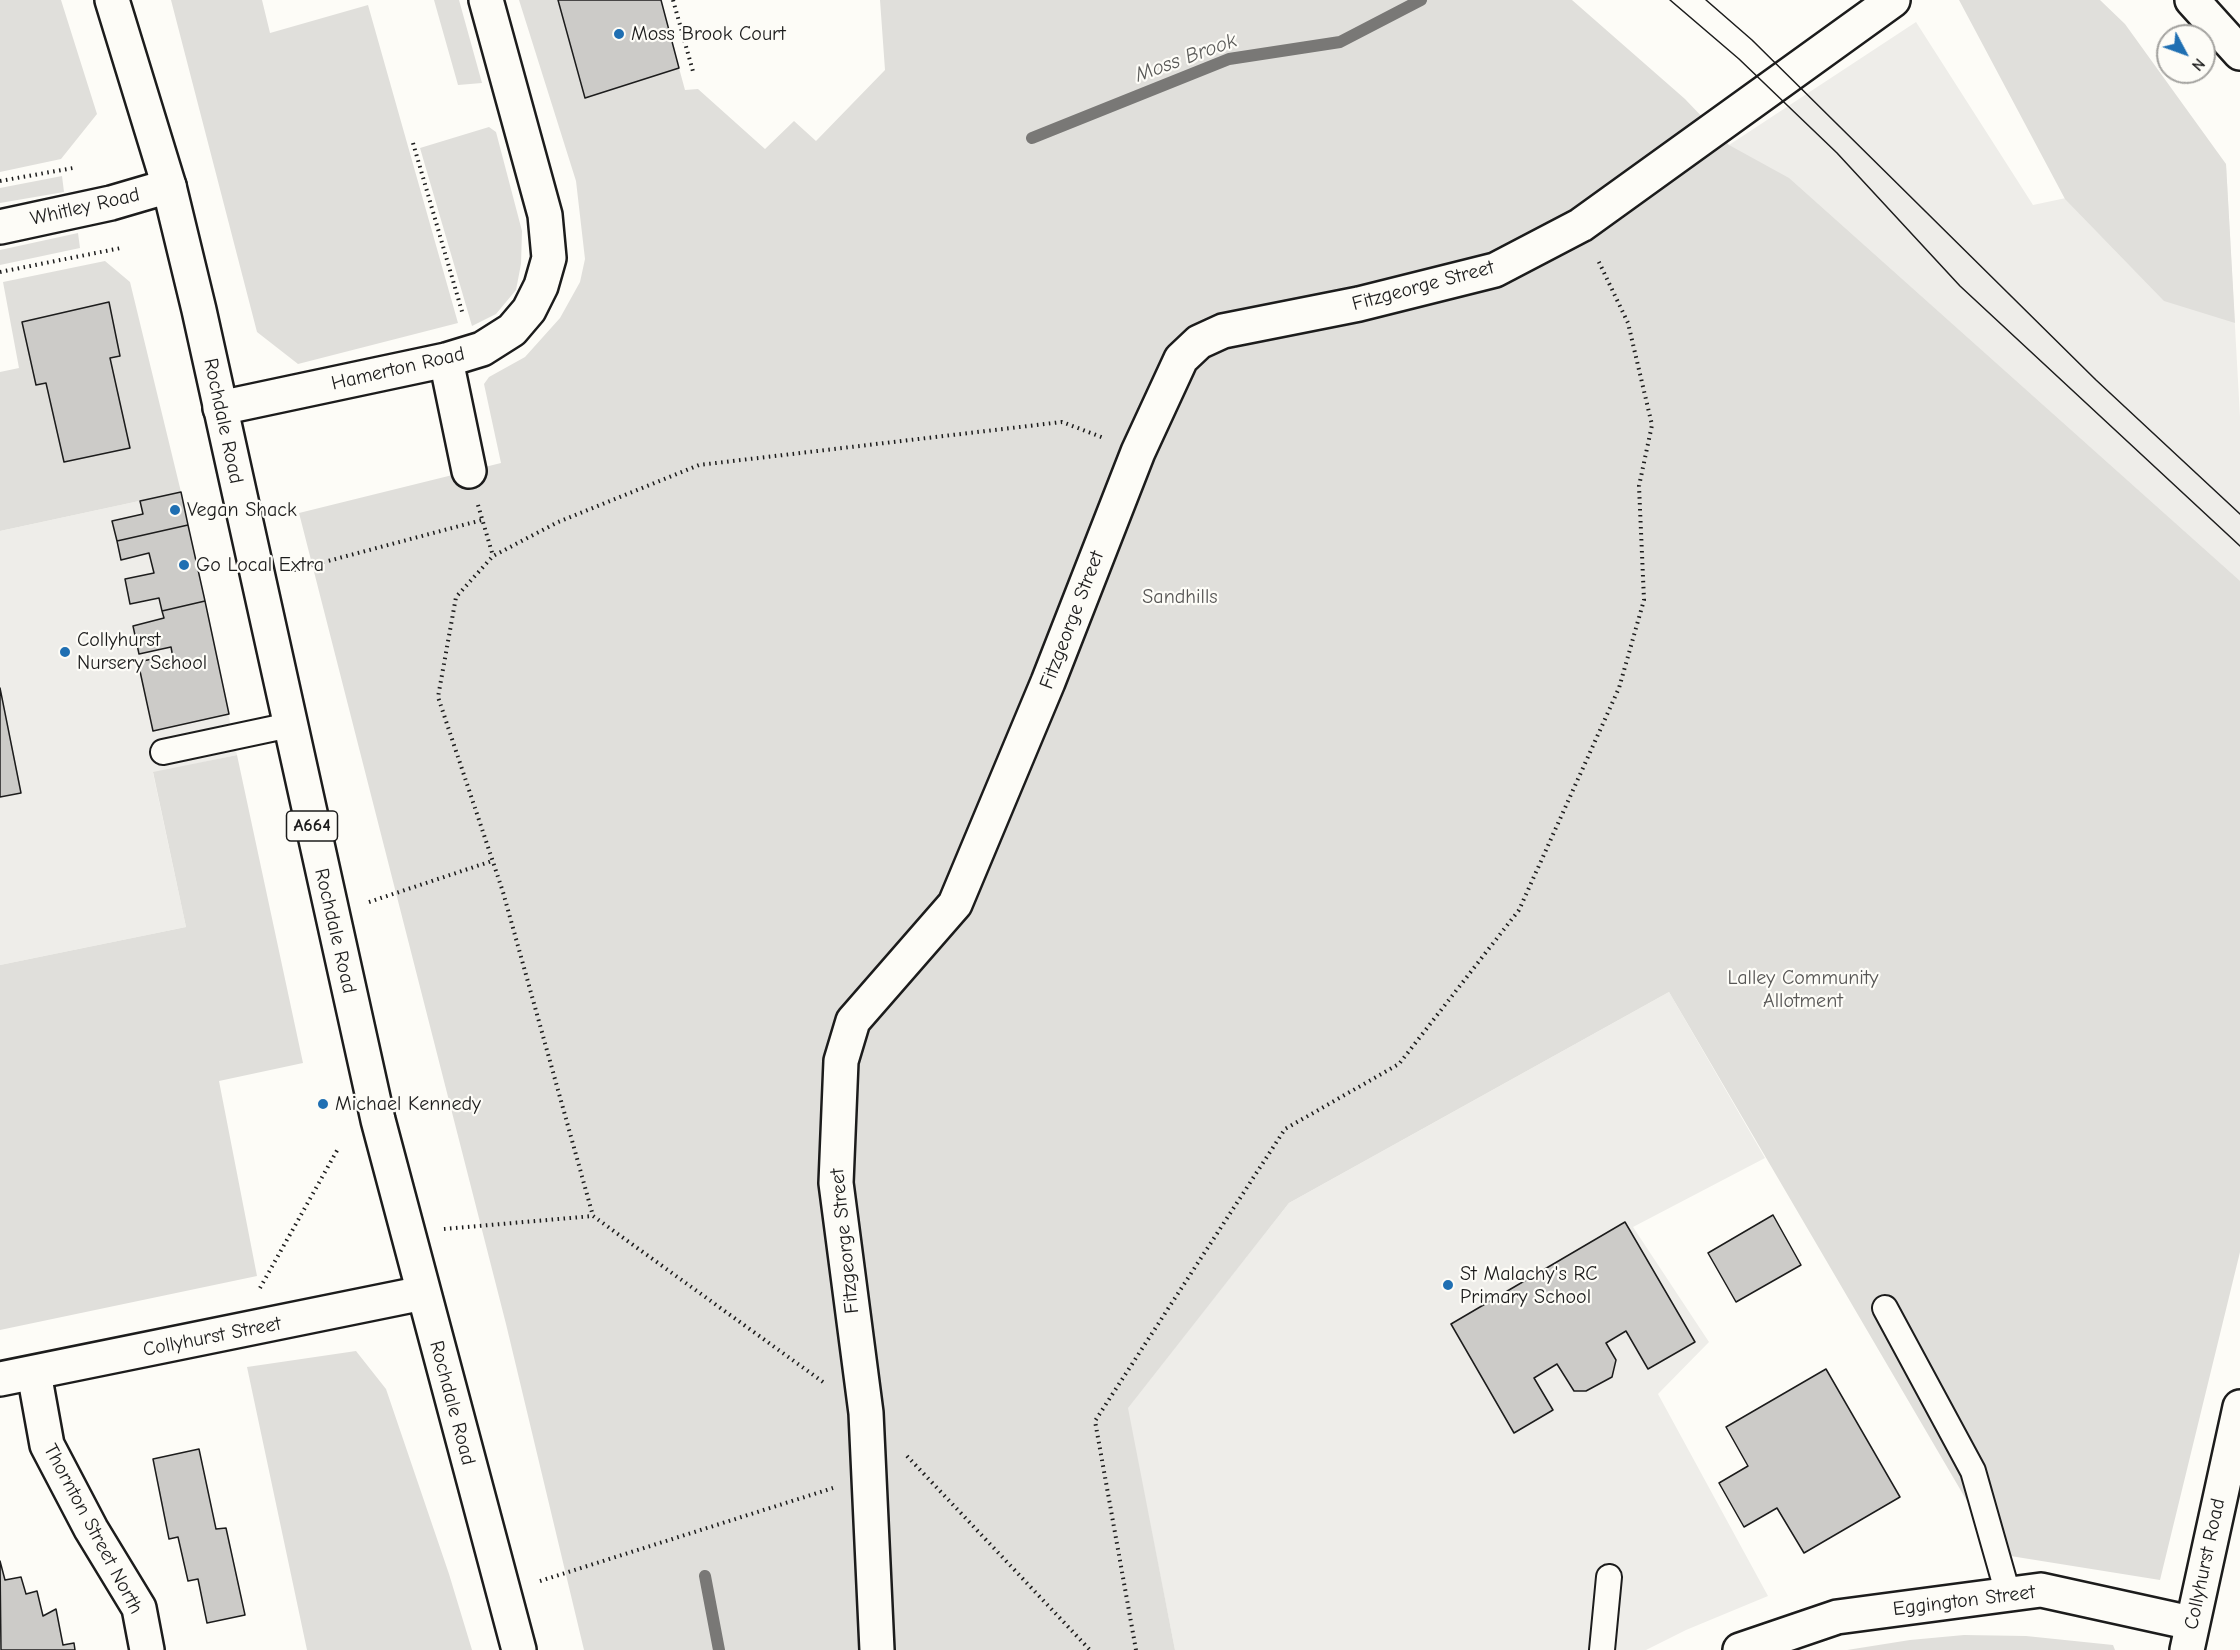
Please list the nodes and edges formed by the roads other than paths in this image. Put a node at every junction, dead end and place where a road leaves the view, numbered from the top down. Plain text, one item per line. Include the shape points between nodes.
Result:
1 (112, 0) edge
2 (486, 0) edge
3 (1893, 0) edge
4 (2192, 0) edge
5 (2240, 53) edge
6 (169, 186) junction
7 (0, 226) edge
8 (446, 360) junction
9 (220, 408) junction
10 (470, 471) road end
11 (290, 725) junction
12 (163, 752) dead end
13 (423, 1293) junction
14 (1885, 1308) dead end
15 (34, 1373) junction
16 (0, 1379) edge
17 (2240, 1407) edge
18 (1609, 1577) dead end
19 (2008, 1594) junction
20 (2189, 1637) edge
21 (147, 1650) edge
22 (519, 1650) edge
23 (877, 1650) edge
24 (1602, 1650) edge
25 (1740, 1650) edge

1 - 6 main road, Rochdale Road / A664
2 - 8 main road, Hamerton Road via 545,215 549,258 529,310 512,330 482,350
3 - 23 main road, Fitzgeorge Street via 1581,225 1495,270 1359,304 1223,331 1199,342 1181,359 1138,452 955,904 853,1021 841,1061 836,1183 866,1413
4 - 5 main road
6 - 7 main road, Whitley Road via 111,203
6 - 9 main road, Rochdale Road / A664
8 - 9 main road, Hamerton Road
8 - 10 main road
9 - 11 main road, Rochdale Road / A664
11 - 12 lane
11 - 13 main road, Rochdale Road / A664 via 378,1120
13 - 15 main road, Collyhurst Street
13 - 22 main road, Rochdale Road / A664
14 - 19 lane via 1973,1471
15 - 16 main road, Collyhurst Street
15 - 21 main road, Thornton Street North via 46,1445 138,1608
17 - 20 main road, Collyhurst Road
18 - 24 lane
19 - 20 main road, Eggington Street via 2041,1590
19 - 25 main road, Eggington Street via 1837,1617

